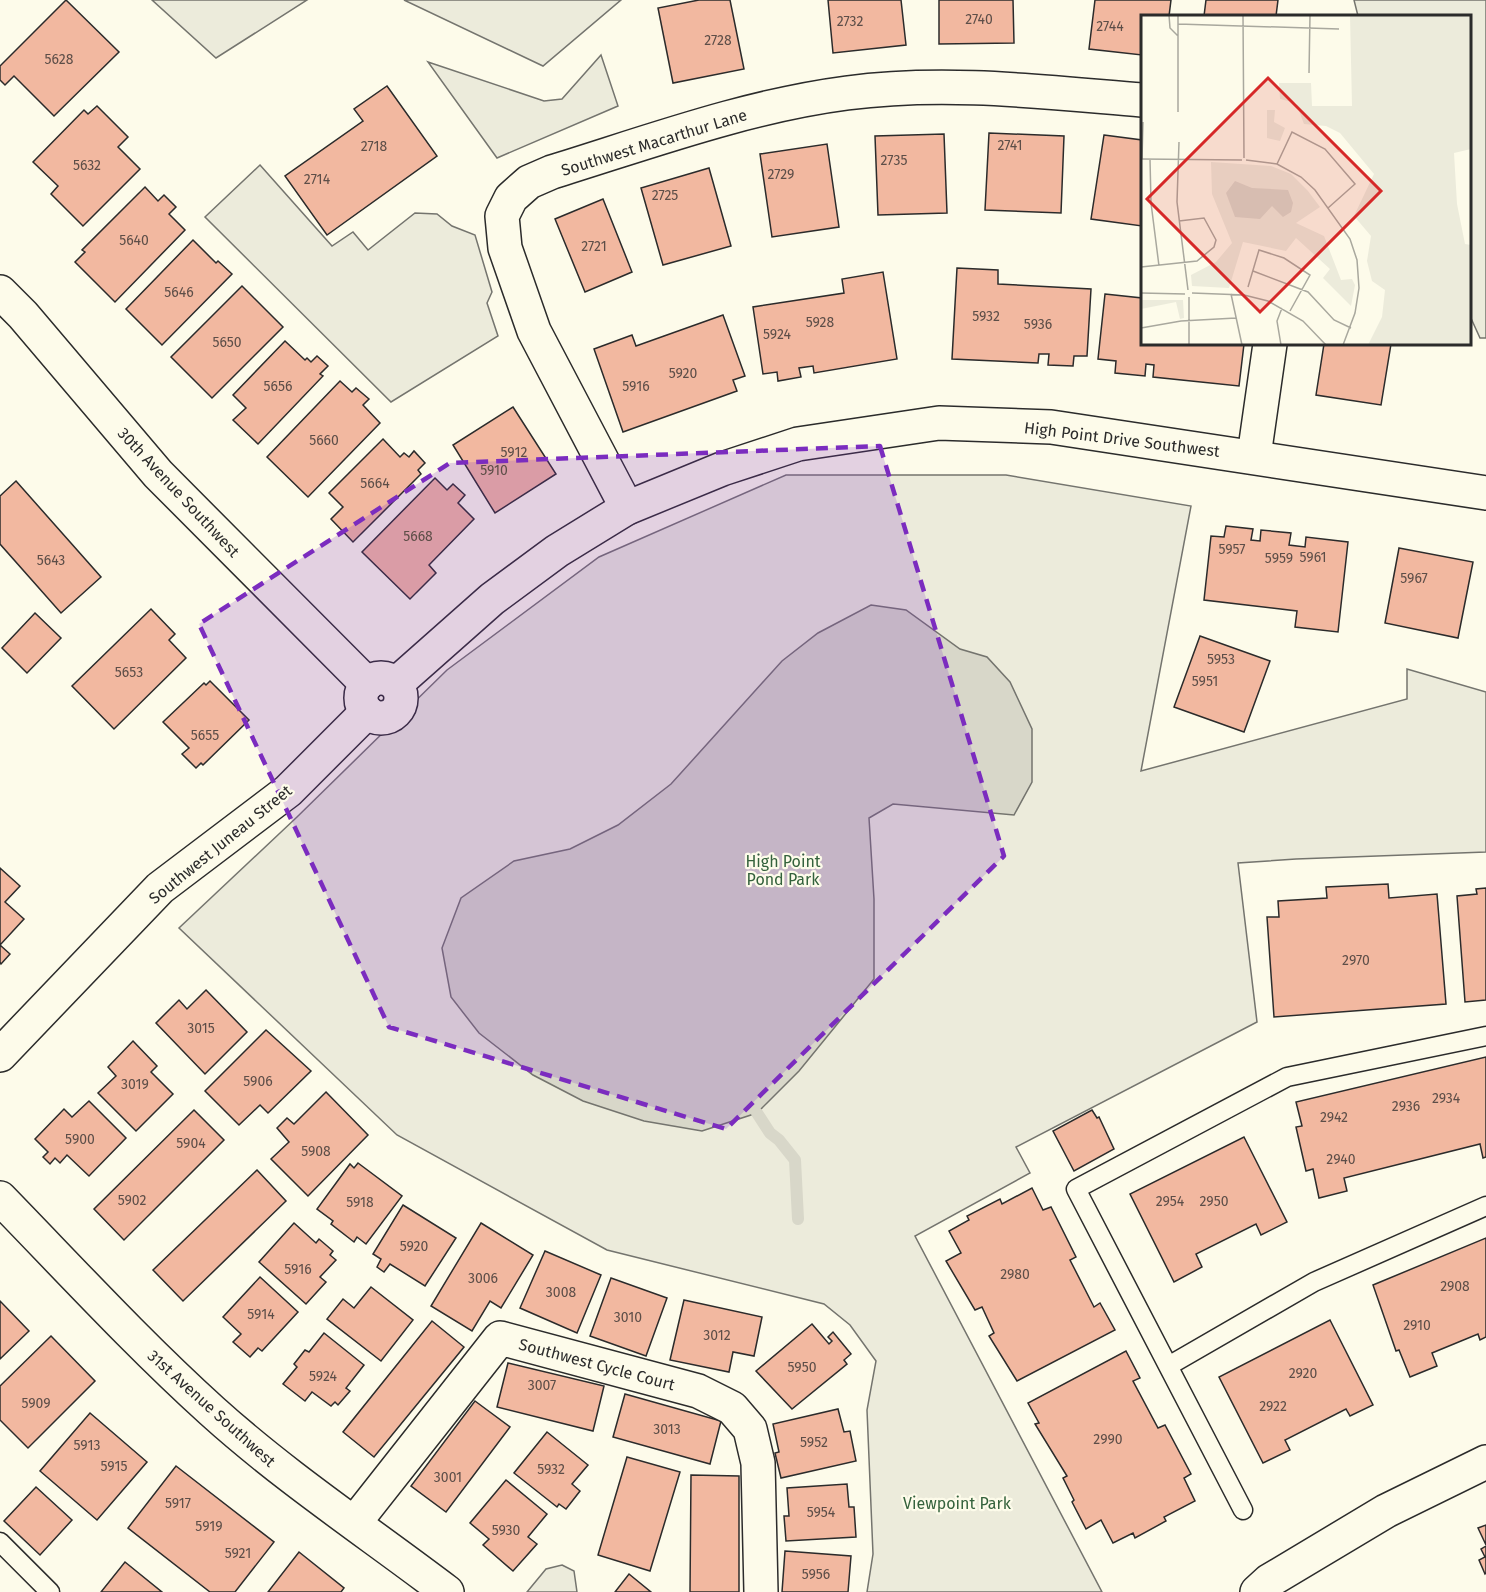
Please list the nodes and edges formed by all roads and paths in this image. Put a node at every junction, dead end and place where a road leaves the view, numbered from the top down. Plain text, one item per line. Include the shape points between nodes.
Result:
1 (1141, 100) edge
2 (0, 292) edge
3 (1270, 345) edge
4 (1254, 456) junction
5 (1486, 493) edge
6 (627, 508) junction
7 (376, 693) junction
8 (1486, 1036) edge
9 (0, 1055) edge
10 (0, 1198) edge
11 (1486, 1206) edge
12 (1170, 1365) junction
13 (1486, 1462) edge
14 (1243, 1509) dead end
15 (355, 1522) junction
16 (0, 1542) edge
17 (50, 1592) edge
18 (447, 1592) edge
19 (761, 1592) edge
20 (1257, 1592) edge

1 - 6 street, Southwest Macarthur Lane via 937,87 846,93 736,116 529,182 511,198 502,216 505,248 534,331
2 - 7 street, 30th Avenue Southwest via 158,474
3 - 4 street
4 - 5 street, High Point Drive Southwest
4 - 6 street, High Point Drive Southwest via 1051,427 939,423 798,444 722,469
6 - 7 street, High Point Drive Southwest via 557,551
7 - 9 street, Southwest Juneau Street via 288,791 160,888
8 - 12 lane via 1287,1077 1076,1189
10 - 15 street, 31st Avenue Southwest via 145,1349 213,1412 273,1463
11 - 12 lane via 1314,1282
12 - 14 lane
13 - 20 street via 1386,1510
15 - 18 street, 31st Avenue Southwest
15 - 19 street, Southwest Cycle Court via 500,1338 698,1391 732,1408 750,1429 758,1463
16 - 17 lane

